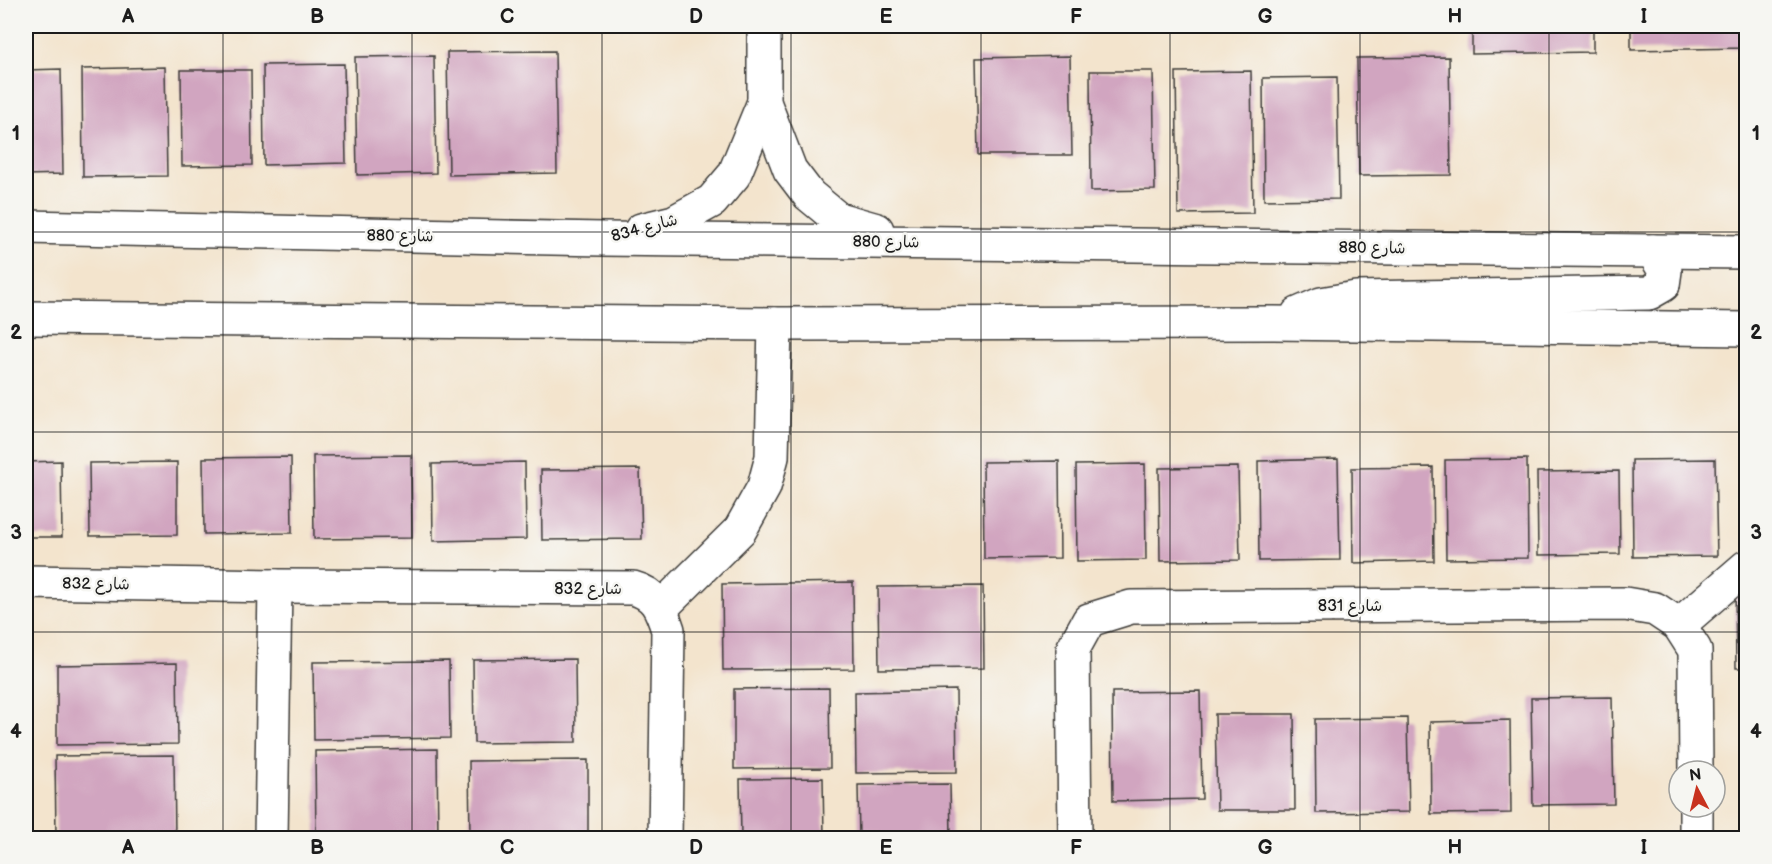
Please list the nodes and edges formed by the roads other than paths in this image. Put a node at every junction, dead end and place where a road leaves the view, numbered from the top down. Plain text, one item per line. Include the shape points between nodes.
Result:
1 (764, 26) edge
2 (764, 102) junction
3 (26, 227) edge
4 (603, 238) junction
5 (920, 241) junction
6 (1653, 251) junction
7 (1746, 252) edge
8 (26, 318) edge
9 (1274, 323) junction
10 (775, 324) junction
11 (1746, 329) edge
12 (1746, 567) edge
13 (26, 582) edge
14 (275, 586) junction
15 (661, 608) junction
16 (1679, 625) junction
17 (1696, 759) edge
18 (1696, 819) edge
19 (271, 838) edge
20 (665, 838) edge
21 (1075, 838) edge
22 (1696, 838) edge

1 - 2 street, شارع 834
2 - 4 street, شارع 834 via 734,175 712,201 674,222
2 - 5 street, شارع 834 via 790,170 809,195 838,219
3 - 4 street, شارع 880
4 - 5 street, شارع 880
5 - 6 street, شارع 880
6 - 7 street, شارع 880
6 - 9 street via 1665,271 1663,285 1649,293 1356,298 1321,304
8 - 10 street
9 - 10 street
9 - 11 street
10 - 15 street via 772,458 764,487 740,530
12 - 16 street
13 - 14 street, شارع 832
14 - 15 street, شارع 832 via 633,588 645,591
14 - 19 street
15 - 20 street via 668,630
16 - 17 street, شارع 831 via 1695,650
16 - 21 street, شارع 831 via 1656,609 1625,604 1131,607 1089,620 1073,650
18 - 22 street

